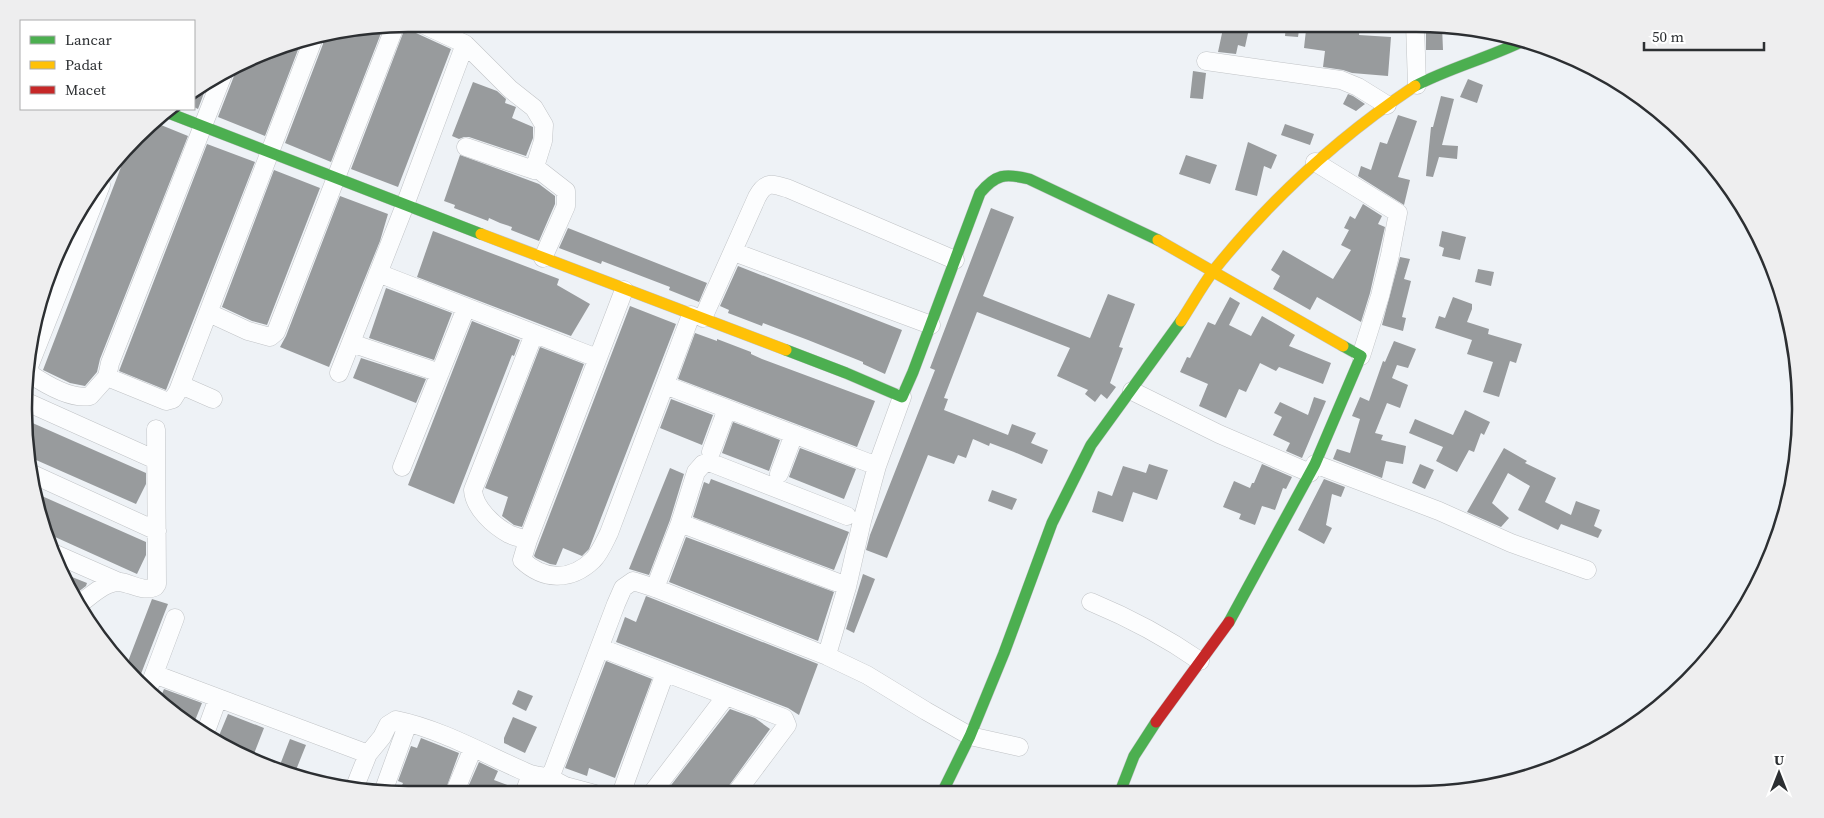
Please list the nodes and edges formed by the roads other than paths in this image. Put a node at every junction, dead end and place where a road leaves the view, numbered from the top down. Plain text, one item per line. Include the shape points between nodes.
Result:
1 (439, 32) edge
2 (1414, 32) edge
3 (392, 33) edge
4 (465, 44) junction
5 (311, 45) edge
6 (1514, 46) edge
7 (1206, 61) dead end
8 (219, 84) edge
9 (1417, 85) junction
10 (1387, 105) junction
11 (174, 115) edge
12 (202, 126) junction
13 (466, 147) dead end
14 (270, 153) junction
15 (1315, 162) junction
16 (534, 170) junction
17 (336, 180) junction
18 (96, 200) edge
19 (405, 205) junction
20 (734, 252) junction
21 (543, 258) junction
22 (955, 260) junction
23 (1214, 271) junction
24 (378, 273) junction
25 (624, 290) junction
26 (466, 308) junction
27 (209, 313) junction
28 (697, 317) junction
29 (931, 325) junction
30 (534, 334) junction
31 (39, 341) edge
32 (351, 343) junction
33 (1362, 356) junction
34 (597, 358) junction
35 (339, 373) dead end
36 (440, 373) junction
37 (34, 377) edge
38 (107, 377) junction
39 (181, 385) junction
40 (665, 385) junction
41 (1132, 391) junction
42 (902, 397) junction
43 (214, 399) dead end
44 (32, 404) edge
45 (727, 409) junction
46 (156, 429) dead end
47 (794, 434) junction
48 (711, 452) dead end
49 (156, 460) junction
50 (877, 466) junction
51 (402, 467) dead end
52 (1313, 469) junction
53 (779, 474) dead end
54 (39, 478) edge
55 (847, 516) dead end
56 (680, 523) junction
57 (157, 531) junction
58 (528, 540) junction
59 (63, 557) edge
60 (1587, 570) dead end
61 (119, 582) junction
62 (836, 582) dead end
63 (655, 588) junction
64 (85, 600) edge
65 (1091, 602) dead end
66 (175, 618) dead end
67 (601, 648) junction
68 (829, 648) dead end
69 (1200, 661) junction
70 (665, 673) junction
71 (151, 682) edge
72 (726, 696) junction
73 (218, 698) junction
74 (408, 723) junction
75 (207, 727) edge
76 (970, 736) junction
77 (473, 748) junction
78 (1019, 748) dead end
79 (368, 754) junction
80 (531, 774) junction
81 (550, 778) junction
82 (357, 782) edge
83 (386, 785) edge
84 (457, 786) edge
85 (527, 786) edge
86 (565, 786) edge
87 (624, 786) edge
88 (658, 786) edge
89 (741, 786) edge
90 (945, 786) edge
91 (1122, 786) edge

1 - 4 street
2 - 9 street
3 - 17 street
4 - 16 street via 534,108 544,125
4 - 19 street
5 - 14 street
6 - 9 street
7 - 10 street via 1341,80
8 - 12 street
9 - 10 street
10 - 15 street
11 - 12 street
12 - 14 street
12 - 38 street via 110,362
13 - 16 street
14 - 17 street
14 - 27 street
15 - 23 street
15 - 33 street via 1398,213 1386,272
16 - 21 street via 539,170 566,191 566,206
17 - 19 street
17 - 27 street via 274,336 248,331
18 - 31 street
19 - 21 street
19 - 24 street
20 - 22 street via 760,191 766,185 774,184
20 - 28 street
20 - 29 street
21 - 25 street
22 - 23 street via 980,193 989,181 1006,174 1029,179
22 - 29 street
23 - 33 street
23 - 41 street
24 - 26 street
24 - 32 street
25 - 28 street
25 - 34 street
26 - 30 street
26 - 36 street
27 - 39 street
28 - 40 street
28 - 42 street
29 - 42 street
30 - 34 street
30 - 58 street via 473,490 473,498 479,508 496,526 510,535
32 - 35 street
32 - 36 street
33 - 52 street
34 - 58 street
36 - 51 street
37 - 38 street via 79,397 90,396
38 - 39 street via 166,402 173,399
39 - 43 street
40 - 45 street
40 - 58 street via 609,533 592,561 574,572 550,577 522,560
41 - 52 street via 1227,437
41 - 76 street via 1091,445 1052,522
42 - 50 street
44 - 49 street
45 - 47 street
45 - 48 street
46 - 49 street
47 - 50 street
47 - 53 street
49 - 57 street
50 - 68 street
52 - 60 street via 1439,511 1511,543
52 - 69 street via 1224,631
54 - 57 street
55 - 56 street via 709,462 702,464 696,472
56 - 62 street
56 - 63 street
57 - 61 street via 158,581 155,587 144,589
59 - 61 street
61 - 64 street via 106,585
63 - 67 street via 633,581 623,588
63 - 76 street via 867,675
65 - 69 street via 1164,636
66 - 71 street
67 - 70 street
67 - 81 street
69 - 91 street via 1141,743
70 - 72 street
70 - 87 street
71 - 73 street
72 - 88 street
72 - 89 street via 780,716 787,725
73 - 75 street
73 - 79 street
74 - 77 street
74 - 79 street via 396,720 388,725
74 - 83 street
76 - 78 street
76 - 90 street
77 - 80 street
77 - 84 street
79 - 82 street
80 - 81 street
80 - 85 street
81 - 86 street

